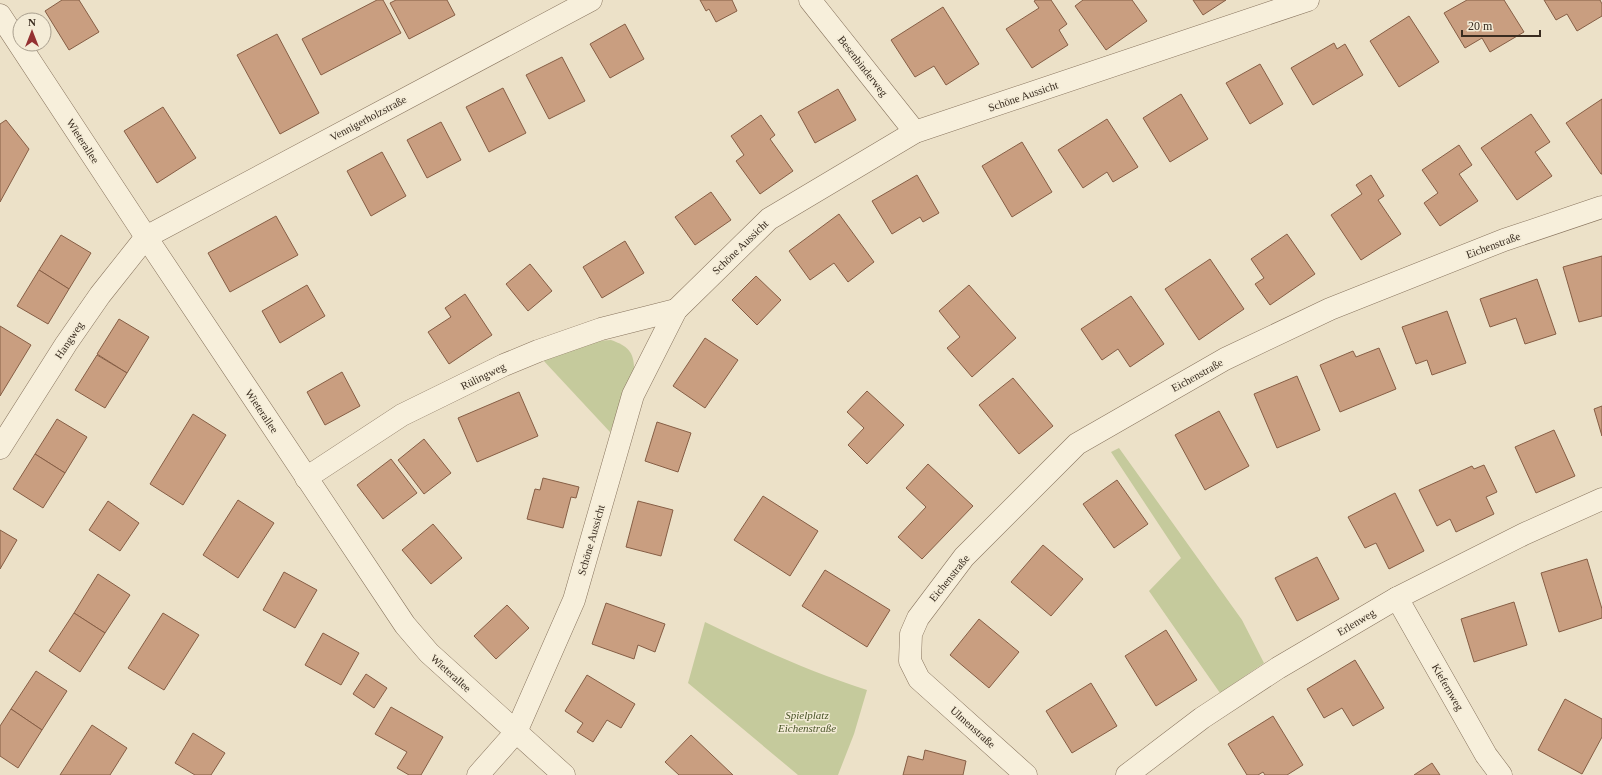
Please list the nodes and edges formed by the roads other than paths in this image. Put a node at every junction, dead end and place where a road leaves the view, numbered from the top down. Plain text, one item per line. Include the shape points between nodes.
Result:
1 (591, 0) edge
2 (810, 0) edge
3 (1308, 0) edge
4 (0, 15) edge
5 (915, 132) junction
6 (1602, 208) edge
7 (146, 237) junction
8 (676, 310) junction
9 (0, 448) edge
10 (306, 478) junction
11 (1602, 499) edge
12 (1397, 598) junction
13 (919, 679) joint
14 (516, 732) junction
15 (478, 775) edge
16 (564, 775) edge
17 (1026, 775) edge
18 (1127, 775) edge
19 (1501, 775) edge

1 - 7 street, Vennigerholzstraße
2 - 5 street, Besenbinderweg
3 - 5 street, Schöne Aussicht
4 - 7 street, Wieterallee
5 - 8 street, Schöne Aussicht via 769,219
6 - 13 street, Eichenstraße via 1504,240 1330,309 1225,359 1077,444 964,558 918,618 911,634 910,661
7 - 9 street, Hangweg via 100,295 66,344
7 - 10 street, Wieterallee
8 - 10 street, Rülingweg via 601,329 504,365 402,416
8 - 14 street, Schöne Aussicht via 633,395 574,600
10 - 14 street, Wieterallee via 405,625 429,653
11 - 12 street, Erlenweg via 1524,534
12 - 18 street, Erlenweg via 1278,668 1208,714
12 - 19 street, Kiefernweg via 1486,755
13 - 17 street, Ulmenstraße
14 - 15 street, Schöne Aussicht
14 - 16 street, Wieterallee

